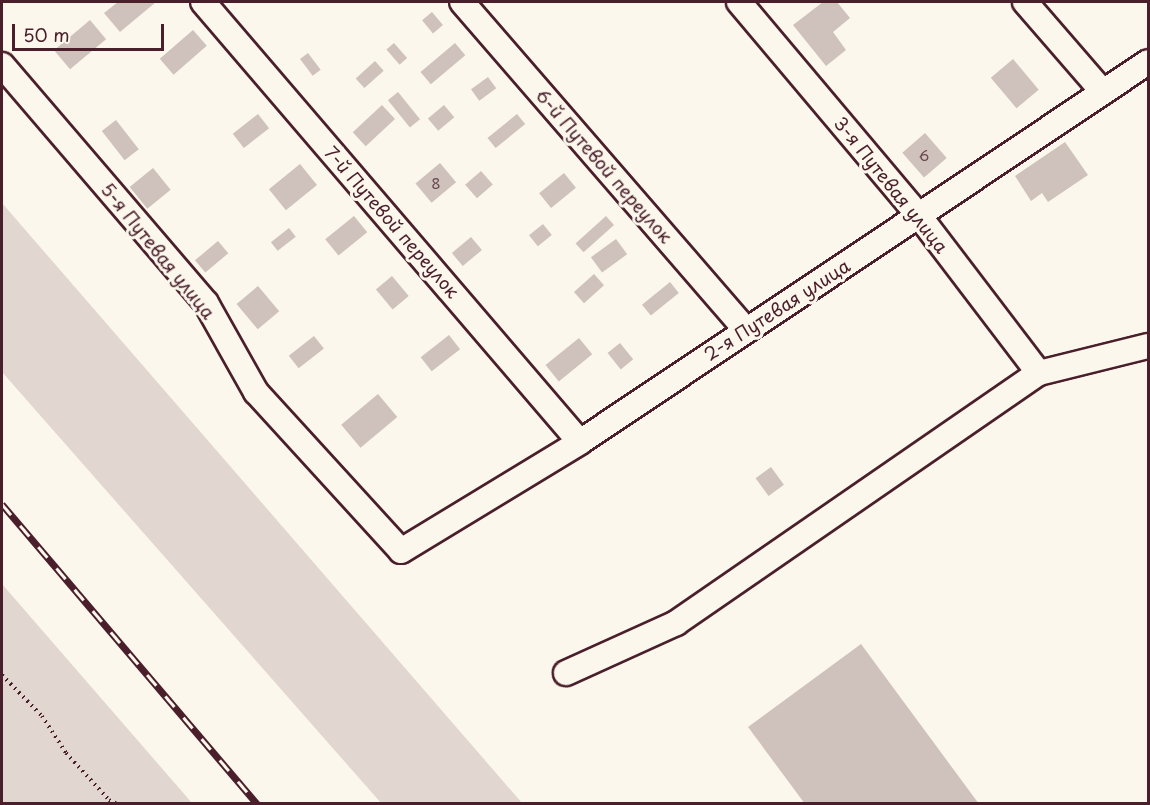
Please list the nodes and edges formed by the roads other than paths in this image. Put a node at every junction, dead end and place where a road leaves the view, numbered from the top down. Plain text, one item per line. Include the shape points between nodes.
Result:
1 (203, 2) edge
2 (462, 2) edge
3 (739, 2) edge
4 (1025, 2) edge
5 (1149, 62) edge
6 (2, 65) edge
7 (1103, 92) junction
8 (920, 217) junction
9 (747, 330) junction
10 (1149, 346) edge
11 (1039, 373) junction
12 (580, 442) junction
13 (402, 551) joint
14 (566, 673) dead end

1 - 12 street, 7-й Путевой переулок
2 - 9 street, 6-й Путевой переулок
3 - 8 street, 3-я Путевая улица
4 - 7 street
5 - 7 street, 2-я Путевая улица
6 - 13 street, 5-я Путевая улица via 206,303 256,392
7 - 8 street, 2-я Путевая улица
8 - 9 street, 2-я Путевая улица
8 - 11 street, 3-я Путевая улица
9 - 12 street, 2-я Путевая улица
10 - 11 street
11 - 14 street via 676,623
12 - 13 street, 2-я Путевая улица

